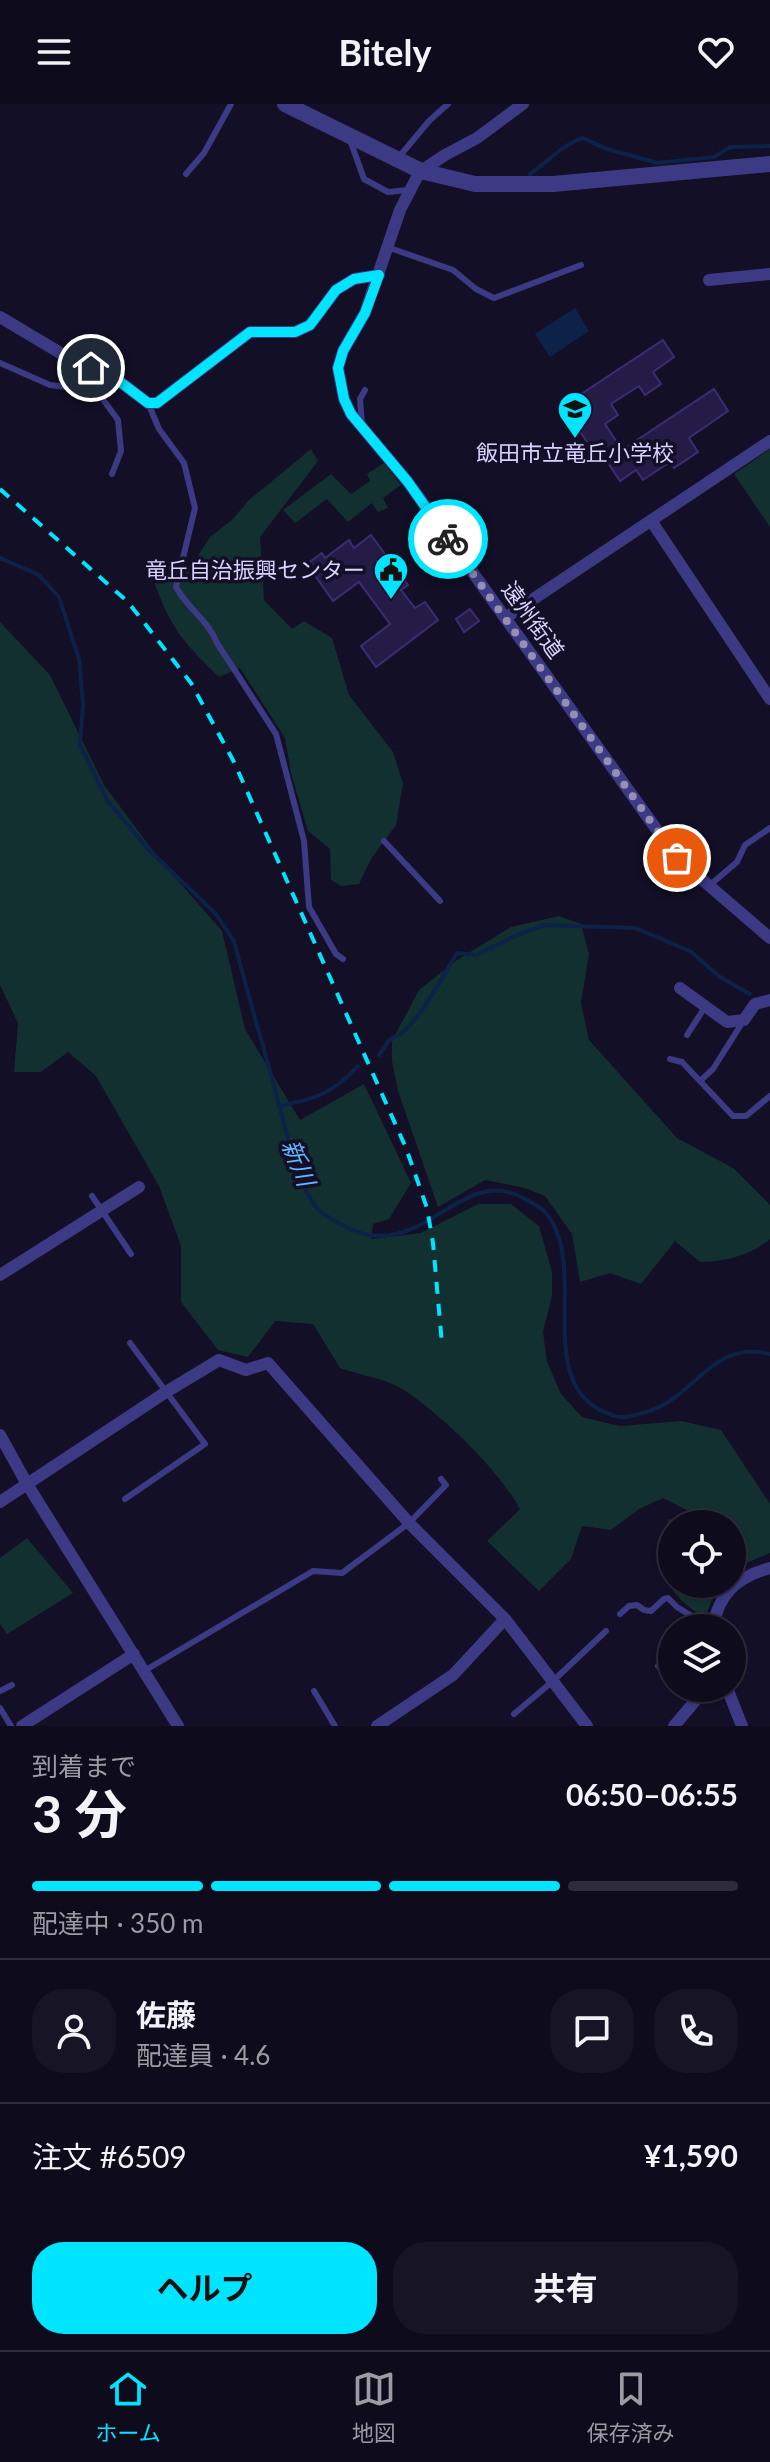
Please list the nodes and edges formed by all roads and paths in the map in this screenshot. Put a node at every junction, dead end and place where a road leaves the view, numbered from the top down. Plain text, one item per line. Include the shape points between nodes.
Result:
1 (231, 104) edge
2 (285, 104) edge
3 (448, 104) edge
4 (523, 104) edge
5 (349, 136) junction
6 (396, 160) junction
7 (770, 164) edge
8 (421, 171) junction
9 (186, 174) dead end
10 (410, 190) junction
11 (387, 247) junction
12 (581, 265) dead end
13 (770, 274) edge
14 (379, 275) junction
15 (709, 280) dead end
16 (494, 298) junction
17 (497, 308) dead end
18 (0, 317) edge
19 (0, 363) edge
20 (365, 390) dead end
21 (148, 403) junction
22 (363, 428) junction
23 (770, 441) edge
24 (112, 474) dead end
25 (652, 522) junction
26 (505, 618) junction
27 (770, 699) edge
28 (770, 828) edge
29 (384, 841) dead end
30 (710, 885) junction
31 (440, 901) dead end
32 (770, 938) edge
33 (343, 959) dead end
34 (680, 988) dead end
35 (770, 1000) edge
36 (705, 1007) junction
37 (744, 1020) junction
38 (687, 1035) dead end
39 (670, 1059) dead end
40 (700, 1081) junction
41 (770, 1096) edge
42 (139, 1187) dead end
43 (92, 1196) dead end
44 (102, 1211) junction
45 (131, 1254) dead end
46 (0, 1275) edge
47 (130, 1343) dead end
48 (166, 1392) junction
49 (0, 1435) edge
50 (441, 1479) dead end
51 (27, 1484) junction
52 (125, 1499) dead end
53 (0, 1502) edge
54 (409, 1523) junction
55 (770, 1568) edge
56 (620, 1614) dead end
57 (689, 1614) edge
58 (715, 1614) edge
59 (505, 1619) junction
60 (606, 1631) dead end
61 (134, 1654) junction
62 (144, 1671) junction
63 (553, 1681) junction
64 (12, 1685) dead end
65 (0, 1691) edge
66 (314, 1691) dead end
67 (694, 1702) edge
68 (733, 1702) edge
69 (0, 1708) edge
70 (514, 1714) dead end
71 (11, 1726) edge
72 (22, 1726) edge
73 (178, 1726) edge
74 (335, 1726) edge
75 (377, 1726) edge
76 (587, 1726) edge
77 (674, 1726) edge
78 (742, 1726) edge

1 - 9 lane
2 - 5 street
3 - 6 lane
4 - 8 street
5 - 6 street
5 - 10 lane via 364,179 388,192
6 - 8 street
7 - 8 street via 512,186 475,184
8 - 10 street, 遠州街道
10 - 11 street, 遠州街道
11 - 14 street, 遠州街道
11 - 16 lane via 453,270
12 - 16 lane
13 - 15 street
14 - 21 street via 354,279 336,290 310,325 295,332 250,332 157,403
14 - 22 street, 遠州街道 via 338,368 344,399
16 - 17 lane
18 - 21 street via 115,378
19 - 24 lane via 50,385 99,394 118,420 121,451
20 - 22 lane via 360,399
21 - 33 lane via 184,463 195,508 176,587 211,628 276,734 304,841 309,907
22 - 26 street, 遠州街道
23 - 25 street
25 - 26 street
25 - 27 street
26 - 30 street, 遠州街道 via 663,839
28 - 30 lane via 745,845 737,862
29 - 31 lane
30 - 32 street, 遠州街道
34 - 36 street
35 - 37 street via 755,1004
36 - 37 street via 727,1022
36 - 38 lane
37 - 40 lane
39 - 40 lane via 682,1062
40 - 41 lane via 733,1116 746,1116
42 - 44 street
43 - 44 lane
44 - 45 lane
44 - 46 street
47 - 48 lane
48 - 51 street
48 - 52 lane via 205,1444
48 - 54 street via 219,1360 246,1370 268,1363
49 - 51 street
50 - 54 lane via 446,1485
51 - 53 street
51 - 61 street
54 - 59 street
54 - 62 lane via 342,1573 313,1571
55 - 58 street via 727,1589
56 - 57 lane via 637,1605 651,1611 668,1598
59 - 63 street
59 - 75 street via 453,1675
60 - 63 lane
61 - 62 street
61 - 72 street
62 - 73 street
63 - 70 lane
63 - 76 street
64 - 65 lane
66 - 74 lane
67 - 77 street
68 - 78 street
69 - 71 lane

